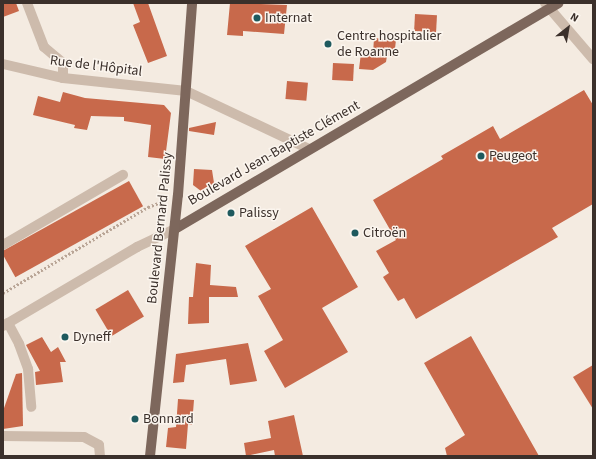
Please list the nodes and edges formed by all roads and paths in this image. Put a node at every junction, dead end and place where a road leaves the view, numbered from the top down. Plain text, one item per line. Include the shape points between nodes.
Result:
1 (27, 3) edge
2 (192, 3) edge
3 (551, 5) edge
4 (593, 59) edge
5 (3, 64) edge
6 (63, 78) junction
7 (186, 91) junction
8 (309, 149) junction
9 (123, 175) dead end
10 (178, 195) junction
11 (175, 229) junction
12 (3, 244) edge
13 (3, 293) edge
14 (5, 325) edge
15 (31, 407) dead end
16 (3, 436) edge
17 (100, 456) edge
18 (150, 456) edge

1 - 6 street via 44,46 63,64
2 - 7 main road, Boulevard Bernard Palissy
3 - 4 street
3 - 8 main road, Boulevard Jean-Baptiste Clément
5 - 6 street, Rue de l'Hôpital
6 - 7 street, Rue de l'Hôpital
7 - 8 street, Rue de l'Hôpital
7 - 10 main road, Boulevard Bernard Palissy
8 - 11 main road, Boulevard Jean-Baptiste Clément
9 - 12 street
10 - 11 main road, Boulevard Bernard Palissy
10 - 13 path via 148,207
11 - 14 street, Boulevard Jean-Baptiste Clément via 137,247
11 - 18 main road, Boulevard Bernard Palissy
14 - 15 street via 19,344 28,369
16 - 17 street via 84,437 99,445

